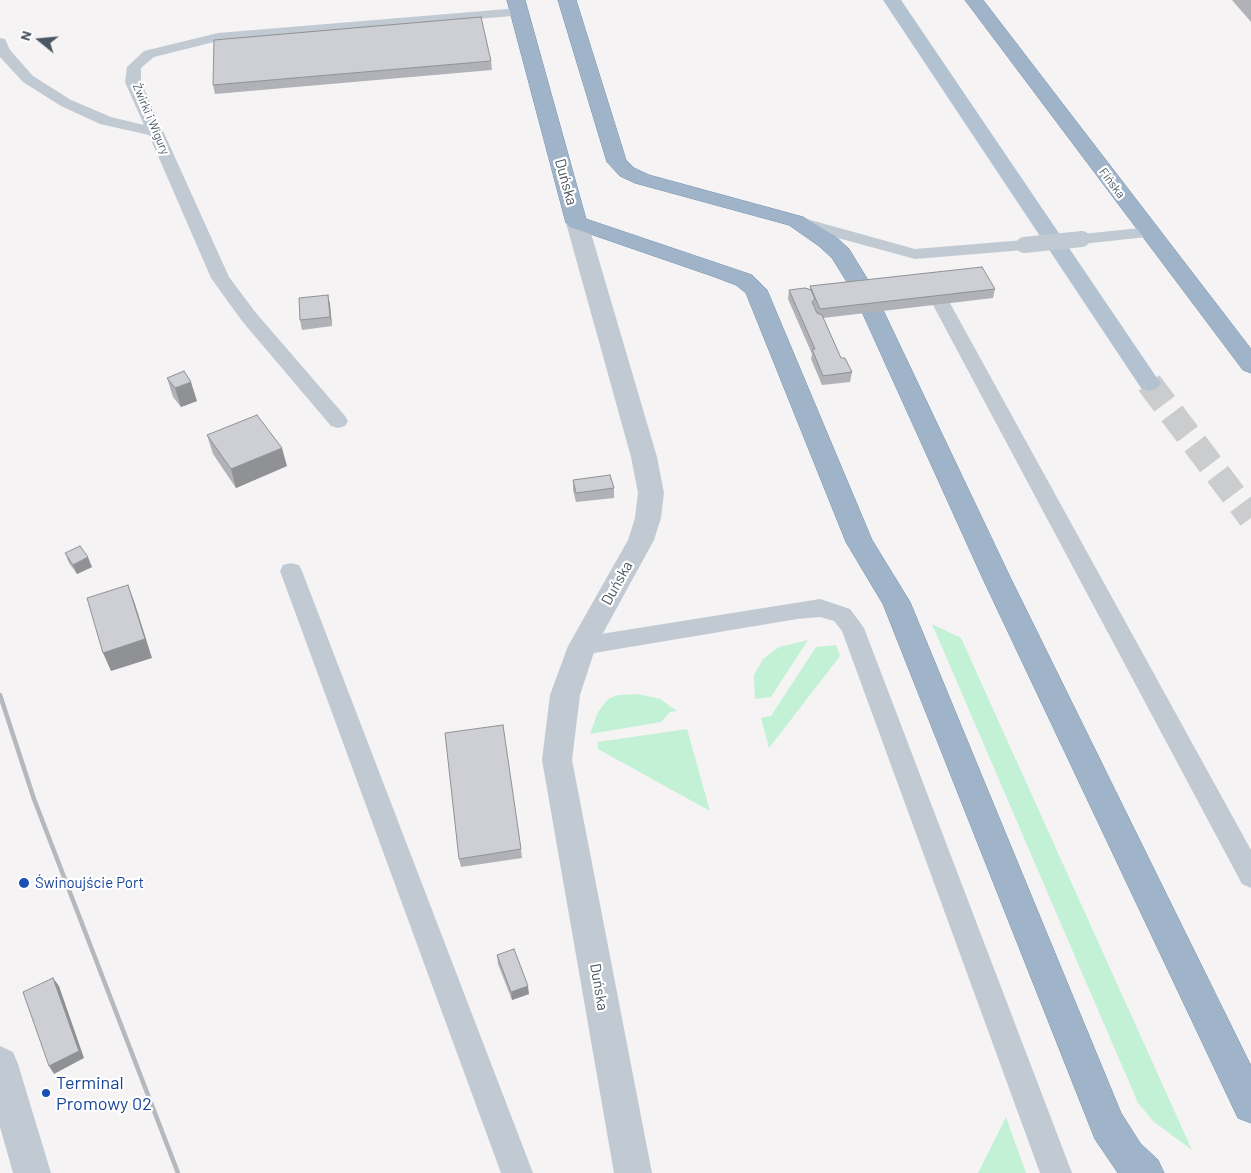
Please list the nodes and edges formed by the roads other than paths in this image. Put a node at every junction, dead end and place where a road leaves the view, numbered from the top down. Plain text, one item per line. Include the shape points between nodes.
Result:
1 (567, 0) edge
2 (892, 0) edge
3 (974, 0) edge
4 (518, 6) edge
5 (0, 42) edge
6 (156, 132) junction
7 (796, 221) junction
8 (577, 222) junction
9 (1150, 232) junction
10 (942, 305) edge
11 (1251, 365) edge
12 (1150, 383) tunnel mouth
13 (338, 420) dead end
14 (291, 571) dead end
15 (582, 646) junction
16 (1251, 876) edge
17 (0, 1064) edge
18 (1251, 1105) edge
19 (32, 1173) edge
20 (517, 1173) edge
21 (633, 1173) edge
22 (1056, 1173) edge
23 (1145, 1173) edge

1 - 7 highway via 617,162 622,167 642,179
2 - 12 main road
3 - 9 highway, Fińska
4 - 6 lane, Żwirki i Wigury via 218,37 149,54 134,67 133,82
4 - 8 highway, Duńska
5 - 6 lane via 28,80 66,103 106,121
6 - 13 lane, Żwirki i Wigury via 220,278
7 - 9 lane, bridge via 918,261 1024,245
7 - 18 highway via 841,254 868,301 997,579
8 - 15 street, Duńska via 644,457 651,493 641,540
8 - 23 highway via 723,272 744,280 756,290 859,542 896,602 1108,1126 1127,1156
9 - 11 highway, Fińska
10 - 16 lane
14 - 20 lane
15 - 21 street, Duńska via 565,695 557,760
15 - 22 lane via 797,610 820,608 842,615 854,633
17 - 19 street

